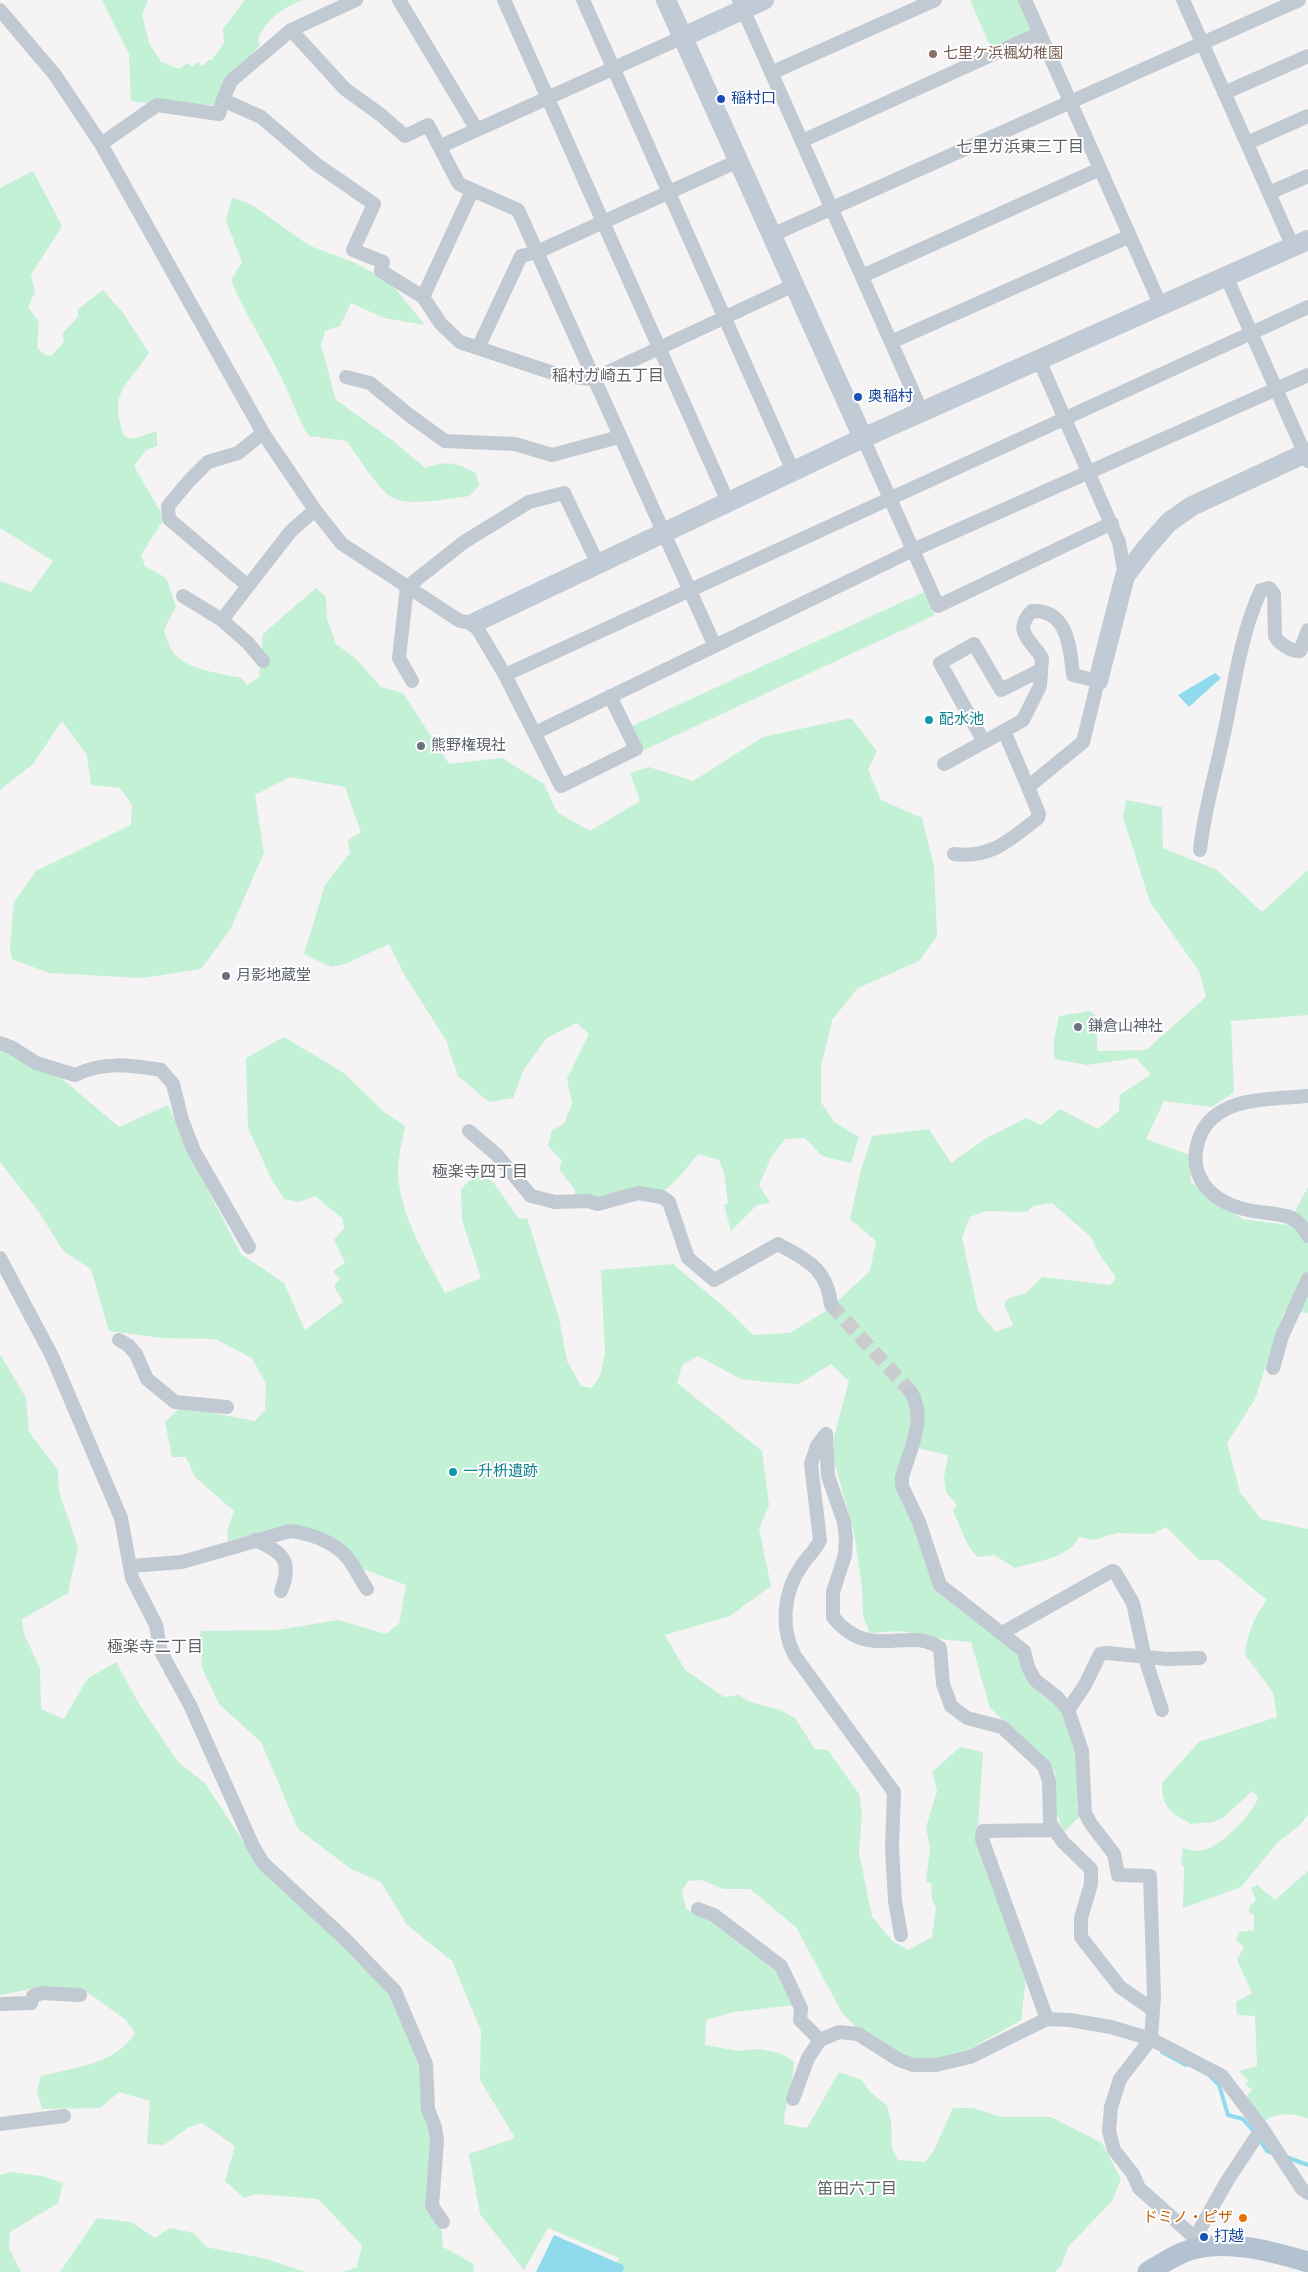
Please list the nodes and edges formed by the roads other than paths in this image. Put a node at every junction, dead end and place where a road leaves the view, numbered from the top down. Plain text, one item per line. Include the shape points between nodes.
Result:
1 (356, 0) edge
2 (399, 0) edge
3 (504, 0) edge
4 (583, 0) edge
5 (666, 0) edge
6 (764, 0) edge
7 (935, 0) edge
8 (1025, 0) edge
9 (1183, 0) edge
10 (1299, 0) edge
11 (741, 5) edge
12 (0, 10) edge
13 (291, 30) junction
14 (1040, 33) junction
15 (682, 37) junction
16 (1202, 44) junction
17 (1308, 56) edge
18 (613, 68) junction
19 (771, 73) junction
20 (1224, 93) junction
21 (548, 98) junction
22 (223, 100) junction
23 (1070, 102) junction
24 (1308, 116) edge
25 (477, 130) junction
26 (802, 141) junction
27 (1247, 143) junction
28 (101, 144) junction
29 (441, 146) junction
30 (738, 161) junction
31 (1100, 169) junction
32 (1308, 176) edge
33 (472, 191) junction
34 (669, 192) junction
35 (1269, 193) junction
36 (832, 208) junction
37 (604, 222) junction
38 (772, 235) junction
39 (1130, 236) junction
40 (1300, 243) edge
41 (537, 252) junction
42 (862, 276) junction
43 (1226, 276) junction
44 (794, 285) junction
45 (423, 297) junction
46 (1161, 306) junction
47 (1308, 307) edge
48 (725, 318) junction
49 (1251, 332) junction
50 (891, 342) junction
51 (478, 348) junction
52 (659, 348) junction
53 (1039, 360) junction
54 (1308, 375) edge
55 (346, 376) dead end
56 (593, 378) junction
57 (1276, 389) junction
58 (922, 412) junction
59 (1065, 418) junction
60 (263, 433) junction
61 (619, 437) junction
62 (863, 438) junction
63 (1307, 456) edge
64 (793, 471) junction
65 (1089, 473) junction
66 (890, 498) junction
67 (728, 502) junction
68 (315, 510) junction
69 (1112, 523) junction
70 (664, 533) junction
71 (913, 550) junction
72 (598, 564) junction
73 (1125, 576) junction
74 (248, 586) junction
75 (407, 587) junction
76 (690, 590) junction
77 (183, 596) dead end
78 (222, 620) junction
79 (474, 623) junction
80 (1308, 630) edge
81 (714, 644) junction
82 (263, 661) dead end
83 (1041, 670) junction
84 (505, 675) junction
85 (412, 681) dead end
86 (1098, 681) junction
87 (610, 696) junction
88 (1004, 731) junction
89 (535, 733) junction
90 (984, 742) junction
91 (944, 764) dead end
92 (1028, 787) junction
93 (1200, 850) dead end
94 (954, 854) dead end
95 (0, 1043) edge
96 (1308, 1096) edge
97 (470, 1131) dead end
98 (1308, 1236) edge
99 (249, 1247) dead end
100 (0, 1258) edge
101 (1308, 1279) edge
102 (831, 1305) tunnel mouth
103 (118, 1340) dead end
104 (1273, 1368) dead end
105 (911, 1392) tunnel mouth
106 (227, 1408) dead end
107 (255, 1540) junction
108 (131, 1566) junction
109 (367, 1589) dead end
110 (281, 1591) dead end
111 (1002, 1633) junction
112 (1145, 1658) junction
113 (1200, 1658) dead end
114 (1068, 1710) junction
115 (1162, 1710) dead end
116 (1055, 1830) junction
117 (698, 1909) dead end
118 (901, 1935) dead end
119 (80, 1995) dead end
120 (0, 2004) edge
121 (1153, 2010) junction
122 (1048, 2019) junction
123 (1151, 2039) junction
124 (820, 2040) junction
125 (793, 2099) dead end
126 (64, 2116) dead end
127 (0, 2124) edge
128 (1262, 2128) junction
129 (1308, 2193) edge
130 (443, 2222) dead end
131 (1196, 2243) junction
132 (1308, 2262) edge
133 (1148, 2272) edge

1 - 13 street
2 - 25 street
3 - 21 street
4 - 18 street
5 - 15 street
6 - 11 street
7 - 19 street
8 - 14 street
9 - 16 street
10 - 16 street
11 - 15 street
11 - 19 street
12 - 28 street via 55,75
13 - 22 street via 231,80
13 - 29 street via 345,88 405,136 428,125
14 - 23 street
14 - 26 street
15 - 18 street
15 - 30 street
16 - 20 street
16 - 23 street
17 - 20 street
18 - 21 street
18 - 34 street
19 - 26 street
20 - 27 street
21 - 25 street
21 - 37 street
22 - 28 street via 219,114 156,105
22 - 45 street via 261,117 316,164 374,204 354,250 383,262 381,271
23 - 31 street
23 - 36 street
24 - 27 street
25 - 29 street
26 - 36 street
27 - 35 street
28 - 60 street
29 - 33 street via 460,184
30 - 34 street
30 - 38 street
31 - 39 street
31 - 42 street
32 - 35 street
33 - 41 street via 518,210
33 - 45 street
34 - 37 street
34 - 48 street
35 - 40 street
36 - 38 street
36 - 42 street
37 - 41 street
37 - 52 street
38 - 44 street
39 - 46 street
39 - 50 street
40 - 43 street
41 - 51 street via 521,256
41 - 56 street
42 - 50 street
43 - 46 street
43 - 49 street
44 - 48 street
44 - 62 street
45 - 51 street via 441,324 460,342
46 - 53 street
47 - 49 street
48 - 52 street
48 - 64 street
49 - 57 street
49 - 59 street
50 - 58 street
51 - 56 street via 562,376
52 - 56 street
52 - 67 street
53 - 58 street
53 - 59 street
54 - 57 street
55 - 61 street via 370,382 445,441 515,444 552,455
56 - 61 street
57 - 63 street
57 - 65 street
58 - 62 street
59 - 65 street
59 - 66 street
60 - 68 street
60 - 74 street via 238,453 208,462 168,506 167,512 169,519
61 - 70 street
62 - 64 street
62 - 66 street
63 - 73 street via 1192,506 1169,522
64 - 67 street
65 - 69 street
65 - 71 street
66 - 71 street
66 - 76 street
67 - 70 street
68 - 74 street via 291,531
68 - 75 street via 342,544
69 - 71 street via 938,606
69 - 73 street via 1120,542
70 - 72 street
70 - 76 street
71 - 81 street
72 - 75 street via 564,493 528,502 464,542
72 - 79 street
73 - 86 street
74 - 78 street
75 - 79 street via 460,621
75 - 85 street via 399,658
76 - 81 street
76 - 84 street
77 - 78 street
78 - 82 street
79 - 84 street
80 - 93 street via 1300,652 1277,640 1274,594 1269,588 1261,590 1244,644 1204,816
81 - 87 street
83 - 86 street via 1042,658 1023,634 1024,621 1032,612 1044,611 1066,633 1073,675
83 - 88 street via 1040,686 1023,720
83 - 90 street via 1001,690 974,644 940,663
84 - 89 street
86 - 92 street via 1082,742
87 - 89 street
87 - 89 street via 636,749 561,786
88 - 90 street
88 - 92 street
90 - 91 street
92 - 94 street via 1038,818 1006,843 988,851 970,856
95 - 99 street via 36,1063 75,1075 89,1068 123,1063 161,1070 173,1084 194,1152
96 - 98 street via 1256,1100 1222,1109 1203,1129 1194,1159 1199,1179 1228,1204 1290,1217 1302,1226
97 - 102 street via 497,1155 531,1196 555,1202 588,1201 598,1204 638,1193 662,1197 669,1202 688,1258 714,1280 778,1244 820,1271 829,1290
100 - 108 street via 52,1356 121,1518
101 - 104 street via 1282,1336
103 - 106 street via 132,1349 147,1379 175,1402
105 - 111 street via 916,1400 918,1423 902,1486 919,1522 940,1585
107 - 108 street via 182,1562
107 - 109 street via 290,1530 305,1533 346,1556
107 - 110 street via 276,1549 285,1563 288,1574
108 - 130 street via 132,1578 156,1624 161,1652 190,1705 263,1863 346,1940 394,1991 413,2029 426,2064 428,2109 437,2141 432,2206
111 - 112 street via 1112,1571 1133,1603
111 - 114 street via 1024,1651 1035,1680
112 - 113 street
112 - 114 street via 1100,1654
112 - 115 street
114 - 121 street via 1082,1751 1085,1813 1114,1854 1118,1875 1150,1876
116 - 118 street via 1050,1823 1049,1781 1044,1766 1002,1727 967,1718 951,1706 943,1684 940,1648 923,1642 864,1640 841,1627 833,1617 833,1592 845,1555 846,1538 844,1522 828,1476 826,1434 817,1446 811,1464 820,1540 794,1579 785,1606 785,1627 789,1645 796,1656 894,1792 892,1848
116 - 121 street via 1091,1869 1091,1884 1081,1918 1081,1937 1120,1986
116 - 122 street via 982,1831 982,1839
117 - 124 street via 714,1914 781,1966 801,2008 800,2020
119 - 120 street via 42,1993 32,1996 31,2003
121 - 123 street
122 - 123 street via 1111,2027
122 - 124 street via 970,2057 940,2064 913,2065 899,2060 848,2031
123 - 128 street via 1222,2076
123 - 131 street via 1120,2079 1111,2107 1111,2143 1139,2188
124 - 125 street via 808,2058
126 - 127 street
128 - 129 street via 1302,2189
128 - 131 street via 1227,2181
131 - 132 main road via 1248,2248
131 - 133 main road

